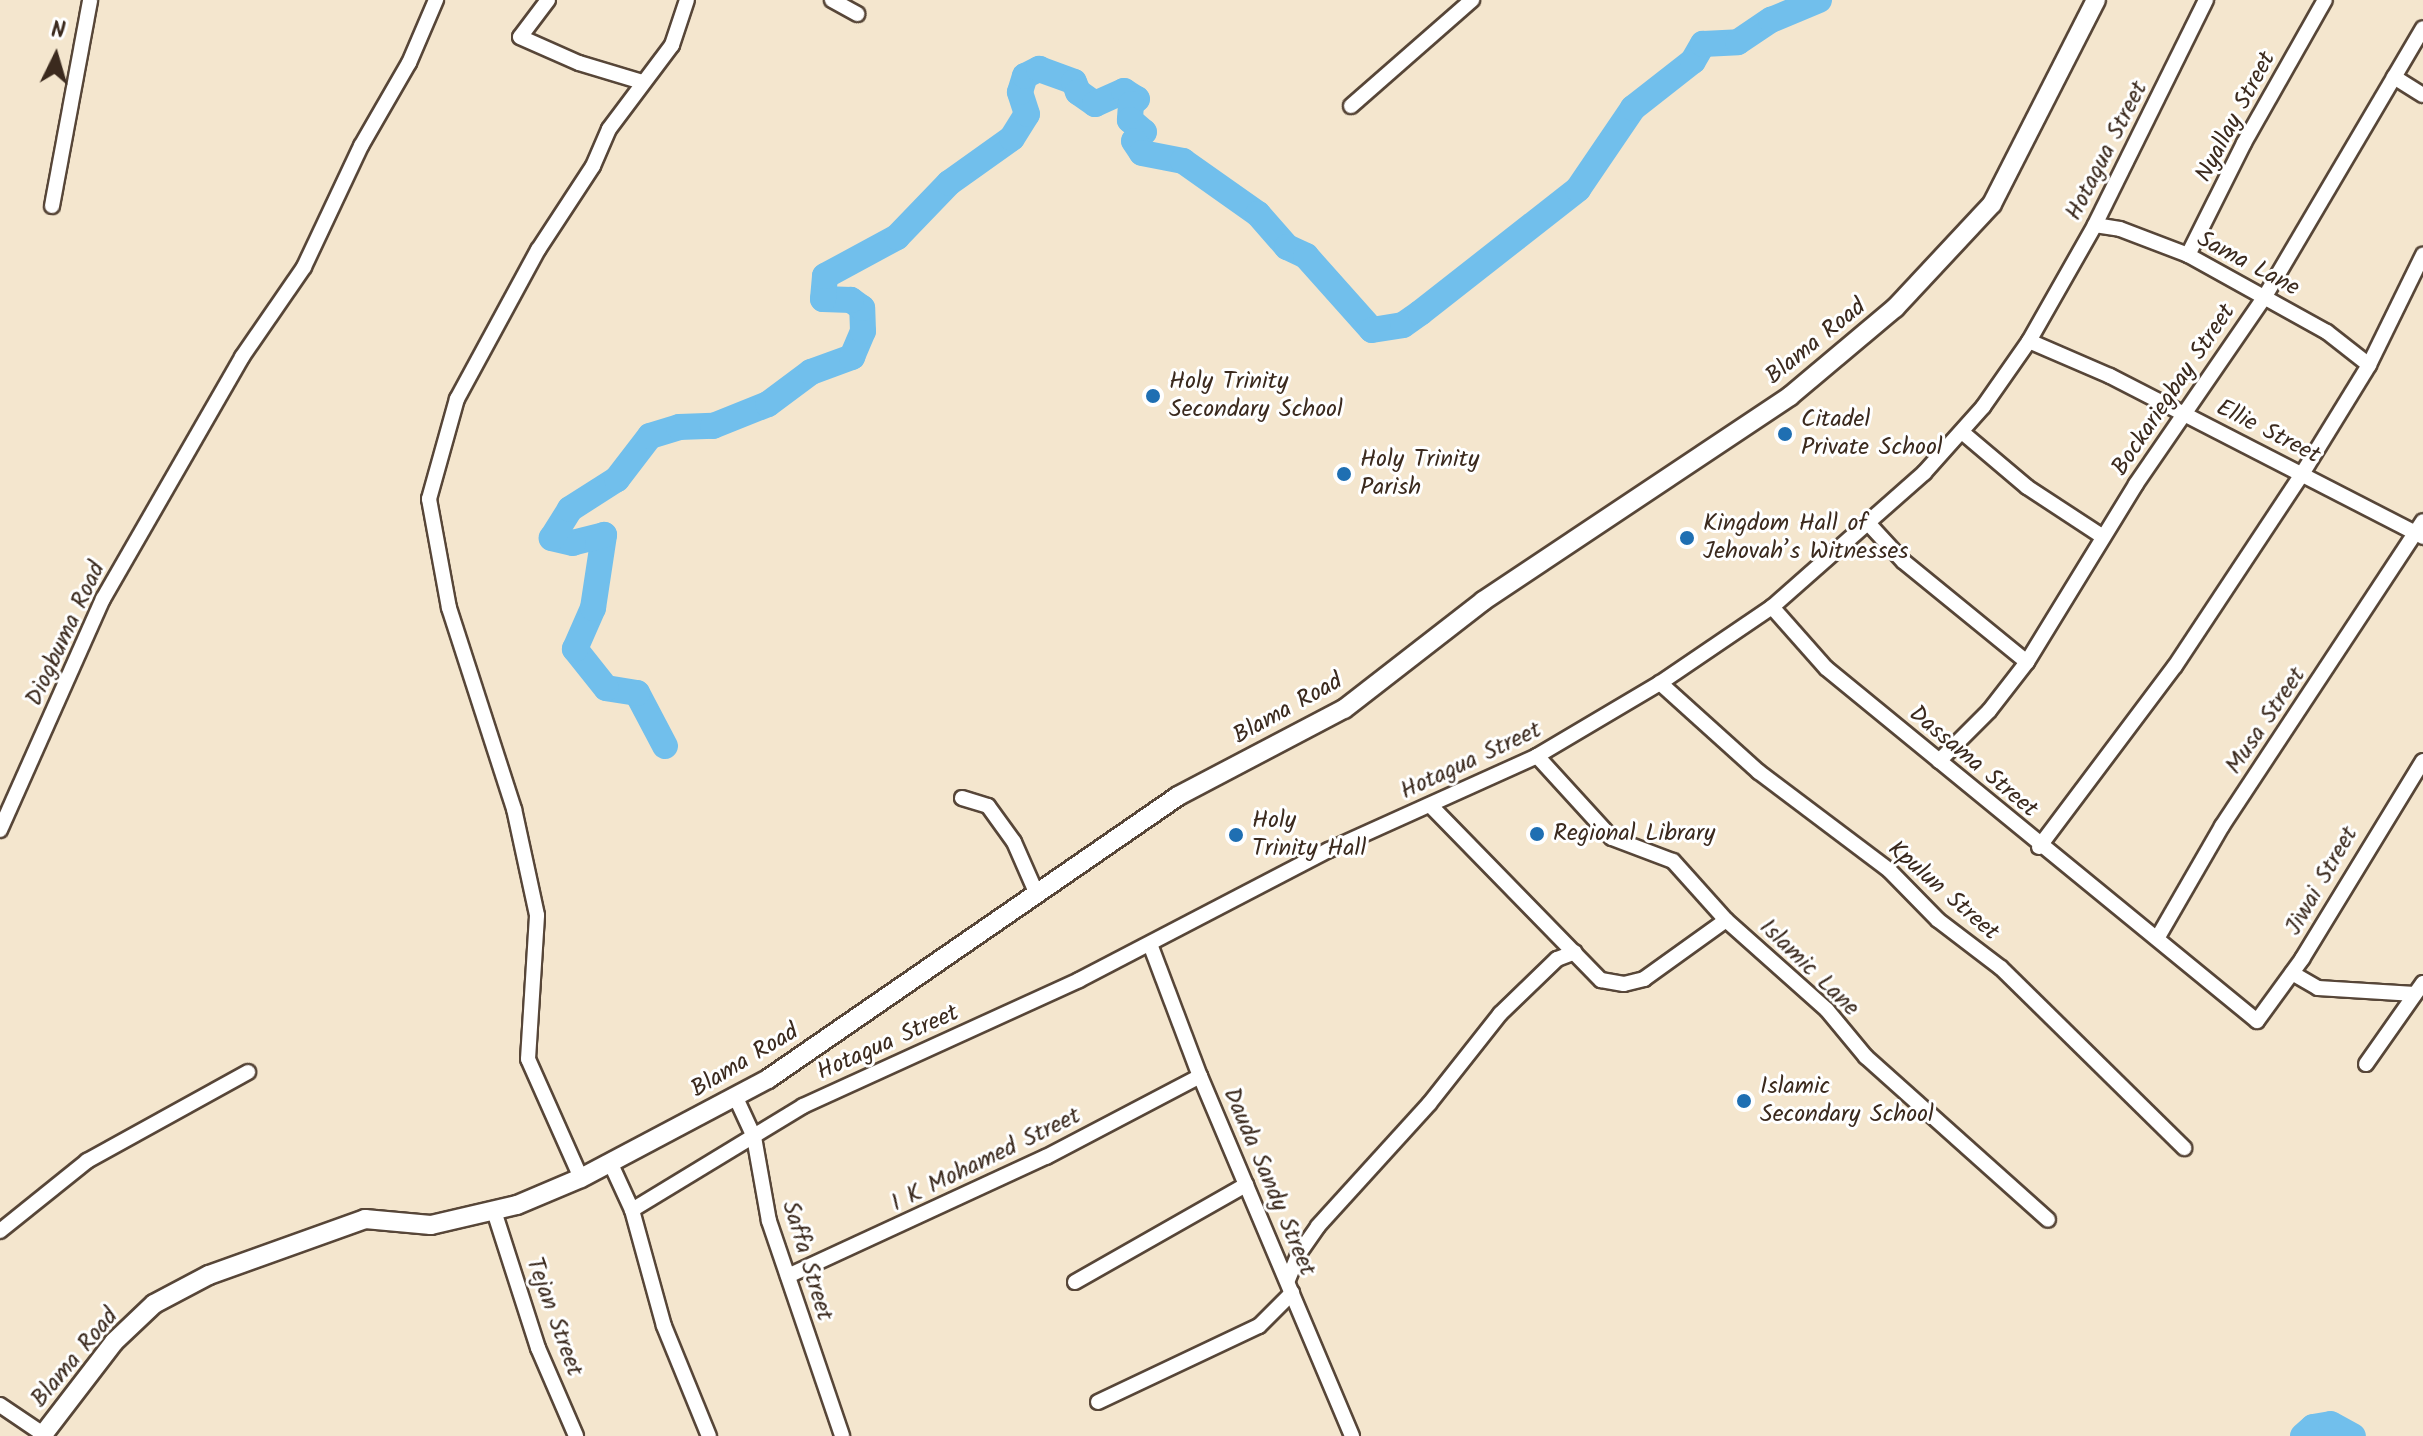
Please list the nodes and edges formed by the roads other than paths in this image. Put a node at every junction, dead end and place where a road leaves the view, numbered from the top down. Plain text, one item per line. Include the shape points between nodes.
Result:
1 (90, 0) edge
2 (436, 0) edge
3 (548, 0) edge
4 (687, 0) edge
5 (832, 0) edge
6 (1472, 0) edge
7 (2096, 0) edge
8 (2206, 0) edge
9 (2325, 0) edge
10 (857, 14) dead end
11 (2423, 28) edge
12 (2394, 77) junction
13 (642, 82) junction
14 (2423, 95) edge
15 (1351, 106) dead end
16 (52, 206) dead end
17 (2095, 225) junction
18 (2188, 255) junction
19 (2423, 255) edge
20 (2264, 298) junction
21 (2029, 341) junction
22 (2369, 365) junction
23 (2187, 416) junction
24 (1962, 432) junction
25 (2302, 474) junction
26 (1868, 523) junction
27 (2421, 531) edge
28 (2103, 537) junction
29 (1772, 607) junction
30 (2027, 662) junction
31 (1660, 683) junction
32 (1537, 756) junction
33 (1939, 761) junction
34 (2423, 761) edge
35 (962, 798) dead end
36 (1430, 805) junction
37 (0, 830) edge
38 (2039, 847) junction
39 (1036, 892) junction
40 (1726, 920) junction
41 (2158, 937) junction
42 (1150, 944) junction
43 (1575, 952) junction
44 (2292, 973) junction
45 (2419, 988) edge
46 (2257, 1021) joint
47 (2366, 1064) dead end
48 (248, 1072) dead end
49 (1200, 1076) junction
50 (736, 1098) junction
51 (754, 1137) junction
52 (2184, 1148) dead end
53 (610, 1162) junction
54 (581, 1178) junction
55 (1246, 1185) junction
56 (632, 1210) junction
57 (494, 1211) junction
58 (2048, 1220) dead end
59 (0, 1231) edge
60 (788, 1276) junction
61 (1075, 1282) dead end
62 (1290, 1287) junction
63 (1098, 1402) dead end
64 (0, 1405) edge
65 (43, 1435) edge
66 (576, 1436) edge
67 (709, 1436) edge
68 (842, 1436) edge
69 (1352, 1436) edge

1 - 16 street
2 - 37 street, Diogbuma Road via 304,267 242,357 96,611
3 - 13 street via 520,37
4 - 13 street via 672,45
5 - 10 street
6 - 15 street
7 - 39 street, Blama Road via 1992,204 1941,264 1863,336 1790,396 1483,601 1344,709 1178,796
8 - 17 street, Hotagua Street
9 - 18 street, Nyallay Street
11 - 12 street, Bockariegbay Street
12 - 14 street
12 - 20 street, Bockariegbay Street
13 - 54 street via 538,250 457,399 429,499 449,608 519,829 540,938 528,1059
17 - 18 street, Sama Lane
17 - 21 street, Hotagua Street
18 - 20 street, Sama Lane
19 - 22 street
20 - 22 street, Sama Lane via 2327,332
20 - 23 street, Bockariegbay Street
21 - 23 street, Ellie Street
21 - 24 street, Hotagua Street
22 - 25 street
23 - 25 street, Ellie Street
23 - 28 street, Bockariegbay Street
24 - 26 street, Hotagua Street
24 - 28 street via 2027,487
25 - 27 street, Ellie Street
25 - 38 street via 2175,666
26 - 29 street, Hotagua Street
26 - 30 street via 1903,561
27 - 41 street, Musa Street via 2222,826
28 - 30 street, Bockariegbay Street
29 - 31 street, Hotagua Street
29 - 33 street, Dassama Street via 1826,668
30 - 33 street, Bockariegbay Street via 1989,711
31 - 32 street, Hotagua Street
31 - 52 street, Kpulun Street via 1759,772 1889,870 1938,920 2001,968
32 - 36 street, Hotagua Street
32 - 40 street, Islamic Lane via 1612,838 1673,861
33 - 38 street, Dassama Street
34 - 44 street, Jiwai Street
35 - 39 street via 988,806 1014,842
36 - 42 street, Hotagua Street via 1250,889
36 - 43 street
38 - 41 street, Dassama Street
39 - 50 street, Blama Road via 859,1019
40 - 43 street via 1644,979 1624,984 1601,980
40 - 58 street, Islamic Lane via 1827,1010 1866,1057
41 - 46 street, Dassama Street
42 - 49 street, Dauda Sandy Street
42 - 51 street, Hotagua Street via 803,1106
43 - 62 street via 1557,959 1500,1014 1429,1104 1318,1226 1298,1255
44 - 45 street via 2318,988
44 - 46 street, Jiwai Street
45 - 47 street
48 - 59 street via 87,1161
49 - 55 street, Dauda Sandy Street
49 - 60 street, I K Mohamed Street via 1046,1157
50 - 51 street, Saffa Street
50 - 53 street, Blama Road
51 - 56 street, Hotagua Street
51 - 60 street, Saffa Street via 769,1221
53 - 54 street, Blama Road
53 - 56 street
54 - 57 street, Blama Road
55 - 61 street
55 - 62 street, Dauda Sandy Street
56 - 67 street via 664,1326
57 - 65 street, Blama Road via 431,1225 365,1219 209,1275 154,1304 114,1342
57 - 66 street, Tejan Street via 538,1348
60 - 68 street, Saffa Street
62 - 63 street via 1246,1333
62 - 69 street, Dauda Sandy Street
64 - 65 street

